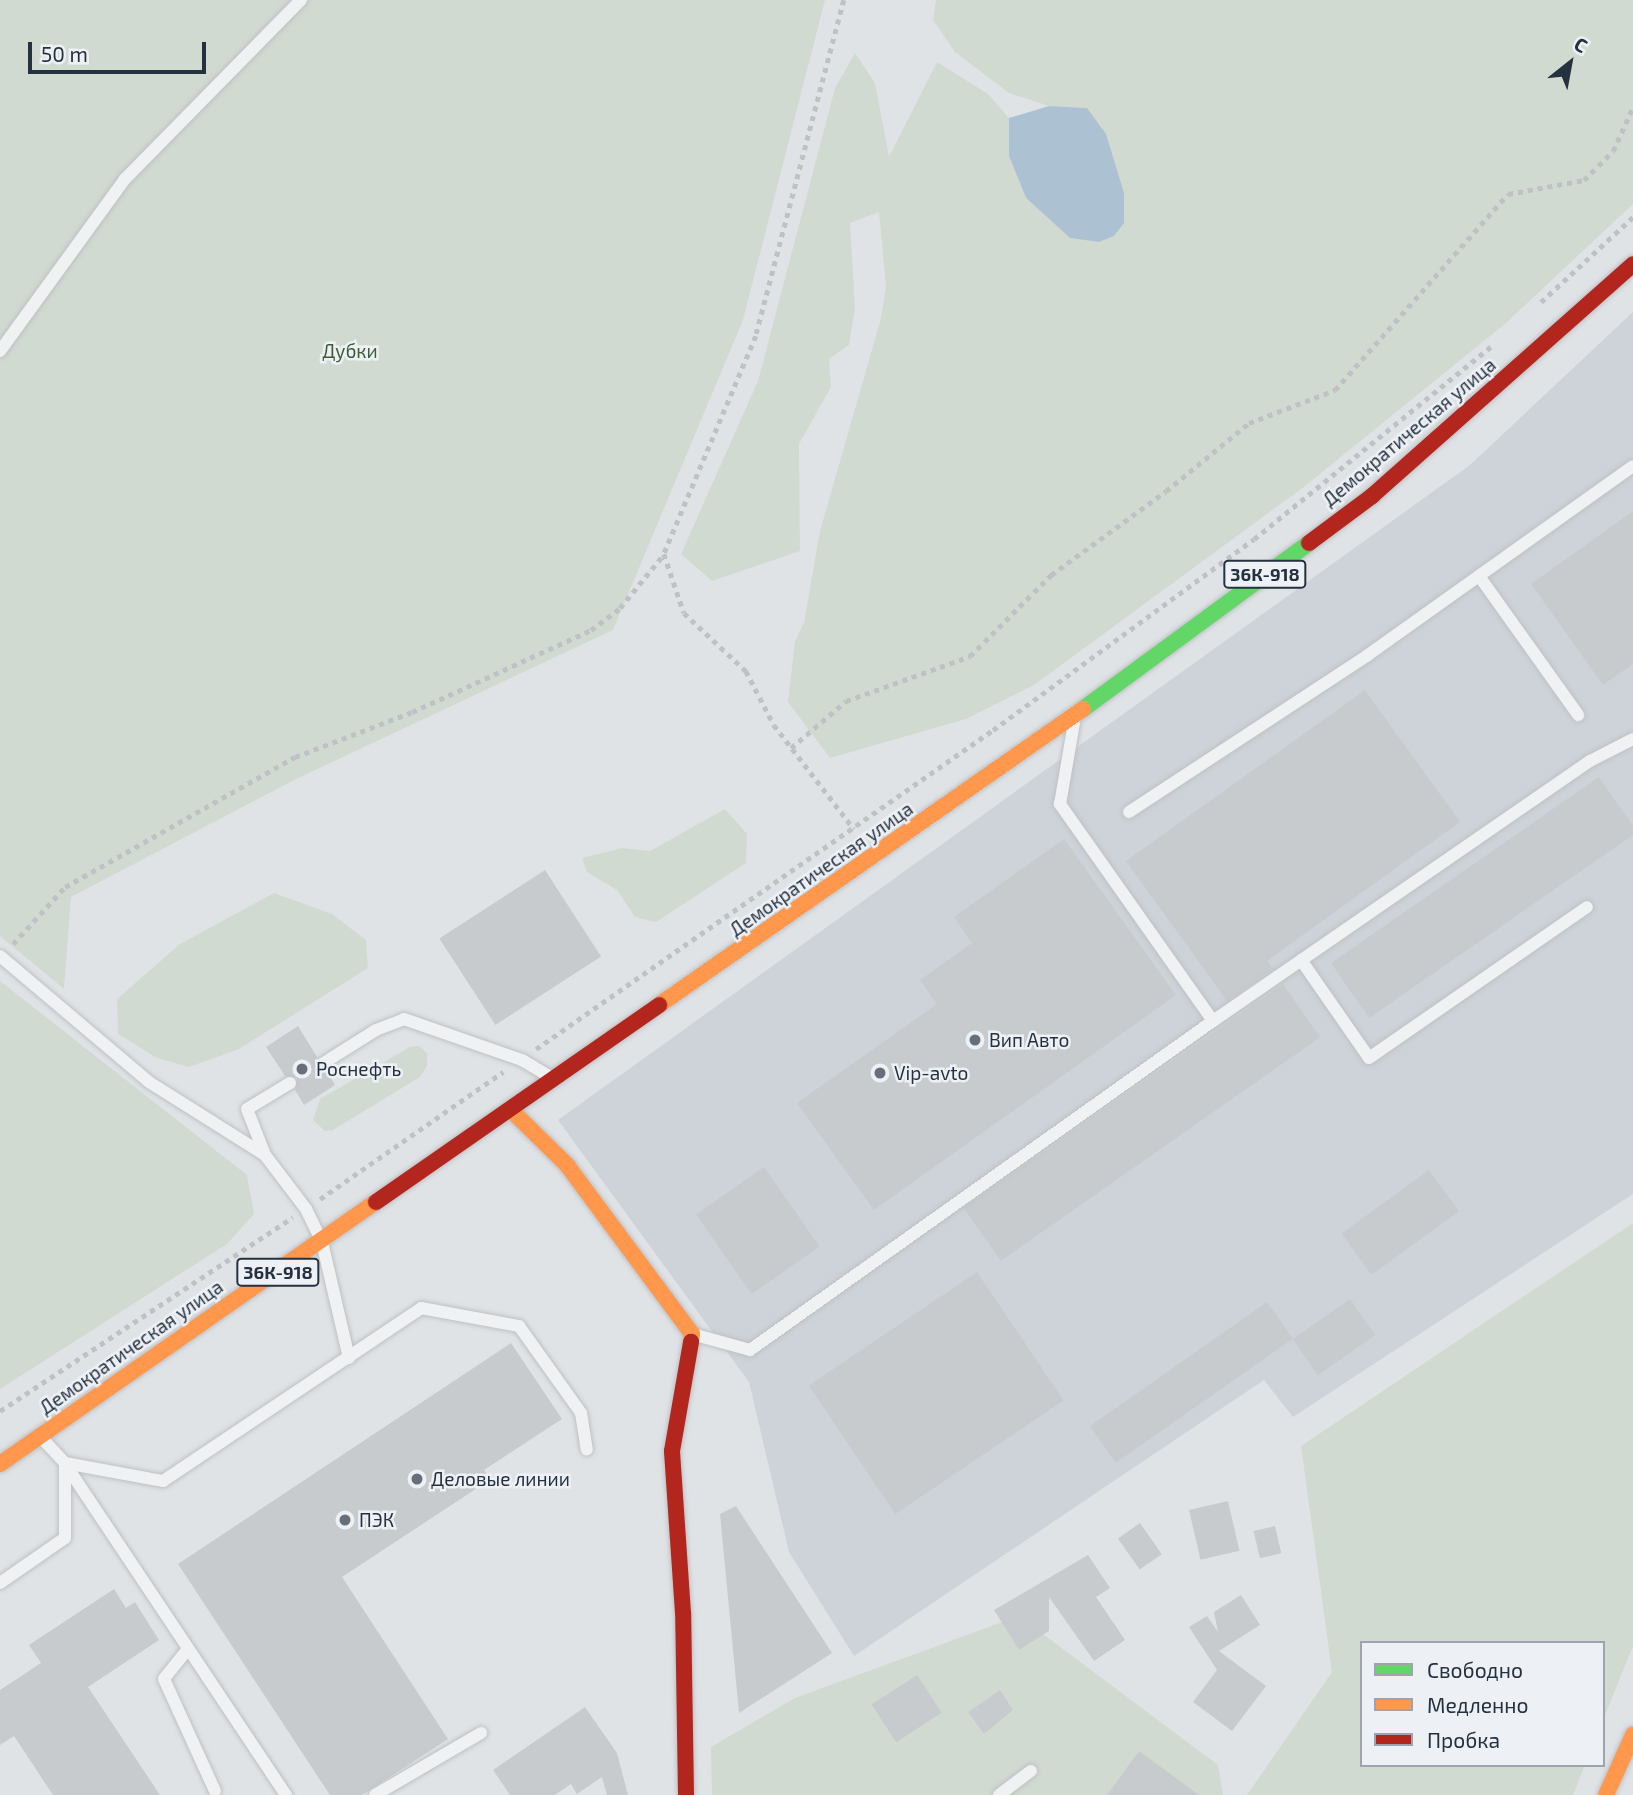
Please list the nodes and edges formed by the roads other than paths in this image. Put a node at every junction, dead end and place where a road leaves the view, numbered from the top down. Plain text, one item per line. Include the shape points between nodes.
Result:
1 (301, 0) edge
2 (1633, 264) edge
3 (0, 351) edge
4 (1633, 466) edge
5 (1479, 576) junction
6 (1076, 713) junction
7 (1578, 715) dead end
8 (1633, 739) edge
9 (1129, 812) dead end
10 (1587, 907) dead end
11 (1, 956) edge
12 (1301, 960) junction
13 (1213, 1021) junction
14 (322, 1064) dead end
15 (555, 1079) junction
16 (290, 1083) dead end
17 (512, 1111) junction
18 (265, 1155) junction
19 (322, 1241) junction
20 (692, 1334) junction
21 (349, 1358) junction
22 (41, 1436) junction
23 (587, 1450) dead end
24 (0, 1464) edge
25 (65, 1464) junction
26 (0, 1583) edge
27 (188, 1649) junction
28 (481, 1733) dead end
29 (1633, 1735) edge
30 (1031, 1771) dead end
31 (215, 1791) dead end
32 (286, 1795) edge
33 (375, 1795) edge
34 (686, 1795) edge
35 (999, 1795) edge
36 (1606, 1795) edge

1 - 3 lane via 125,179
2 - 6 main road, Демократическая улица / 36К-918 via 1372,496
4 - 5 lane
5 - 7 lane
5 - 9 lane
6 - 13 lane via 1060,804
6 - 15 main road, Демократическая улица / 36К-918
8 - 12 lane via 1590,761
10 - 12 lane via 1369,1058
11 - 18 lane via 149,1082
12 - 13 lane
13 - 20 lane via 750,1350
14 - 15 lane via 376,1030 404,1019 522,1059
15 - 17 main road, Демократическая улица / 36К-918
16 - 18 lane via 247,1109
17 - 19 main road, Демократическая улица / 36К-918
17 - 20 main road via 567,1165
18 - 19 lane via 306,1209
19 - 21 lane
19 - 22 main road, Демократическая улица / 36К-918
20 - 34 main road via 672,1451 683,1613
21 - 23 lane via 421,1308 519,1326 581,1413
21 - 25 lane via 163,1481
22 - 24 main road, Демократическая улица / 36К-918
22 - 25 lane
25 - 26 lane via 65,1538
25 - 27 lane
27 - 31 lane via 164,1679
27 - 32 lane
28 - 33 lane
29 - 36 main road
30 - 35 lane

